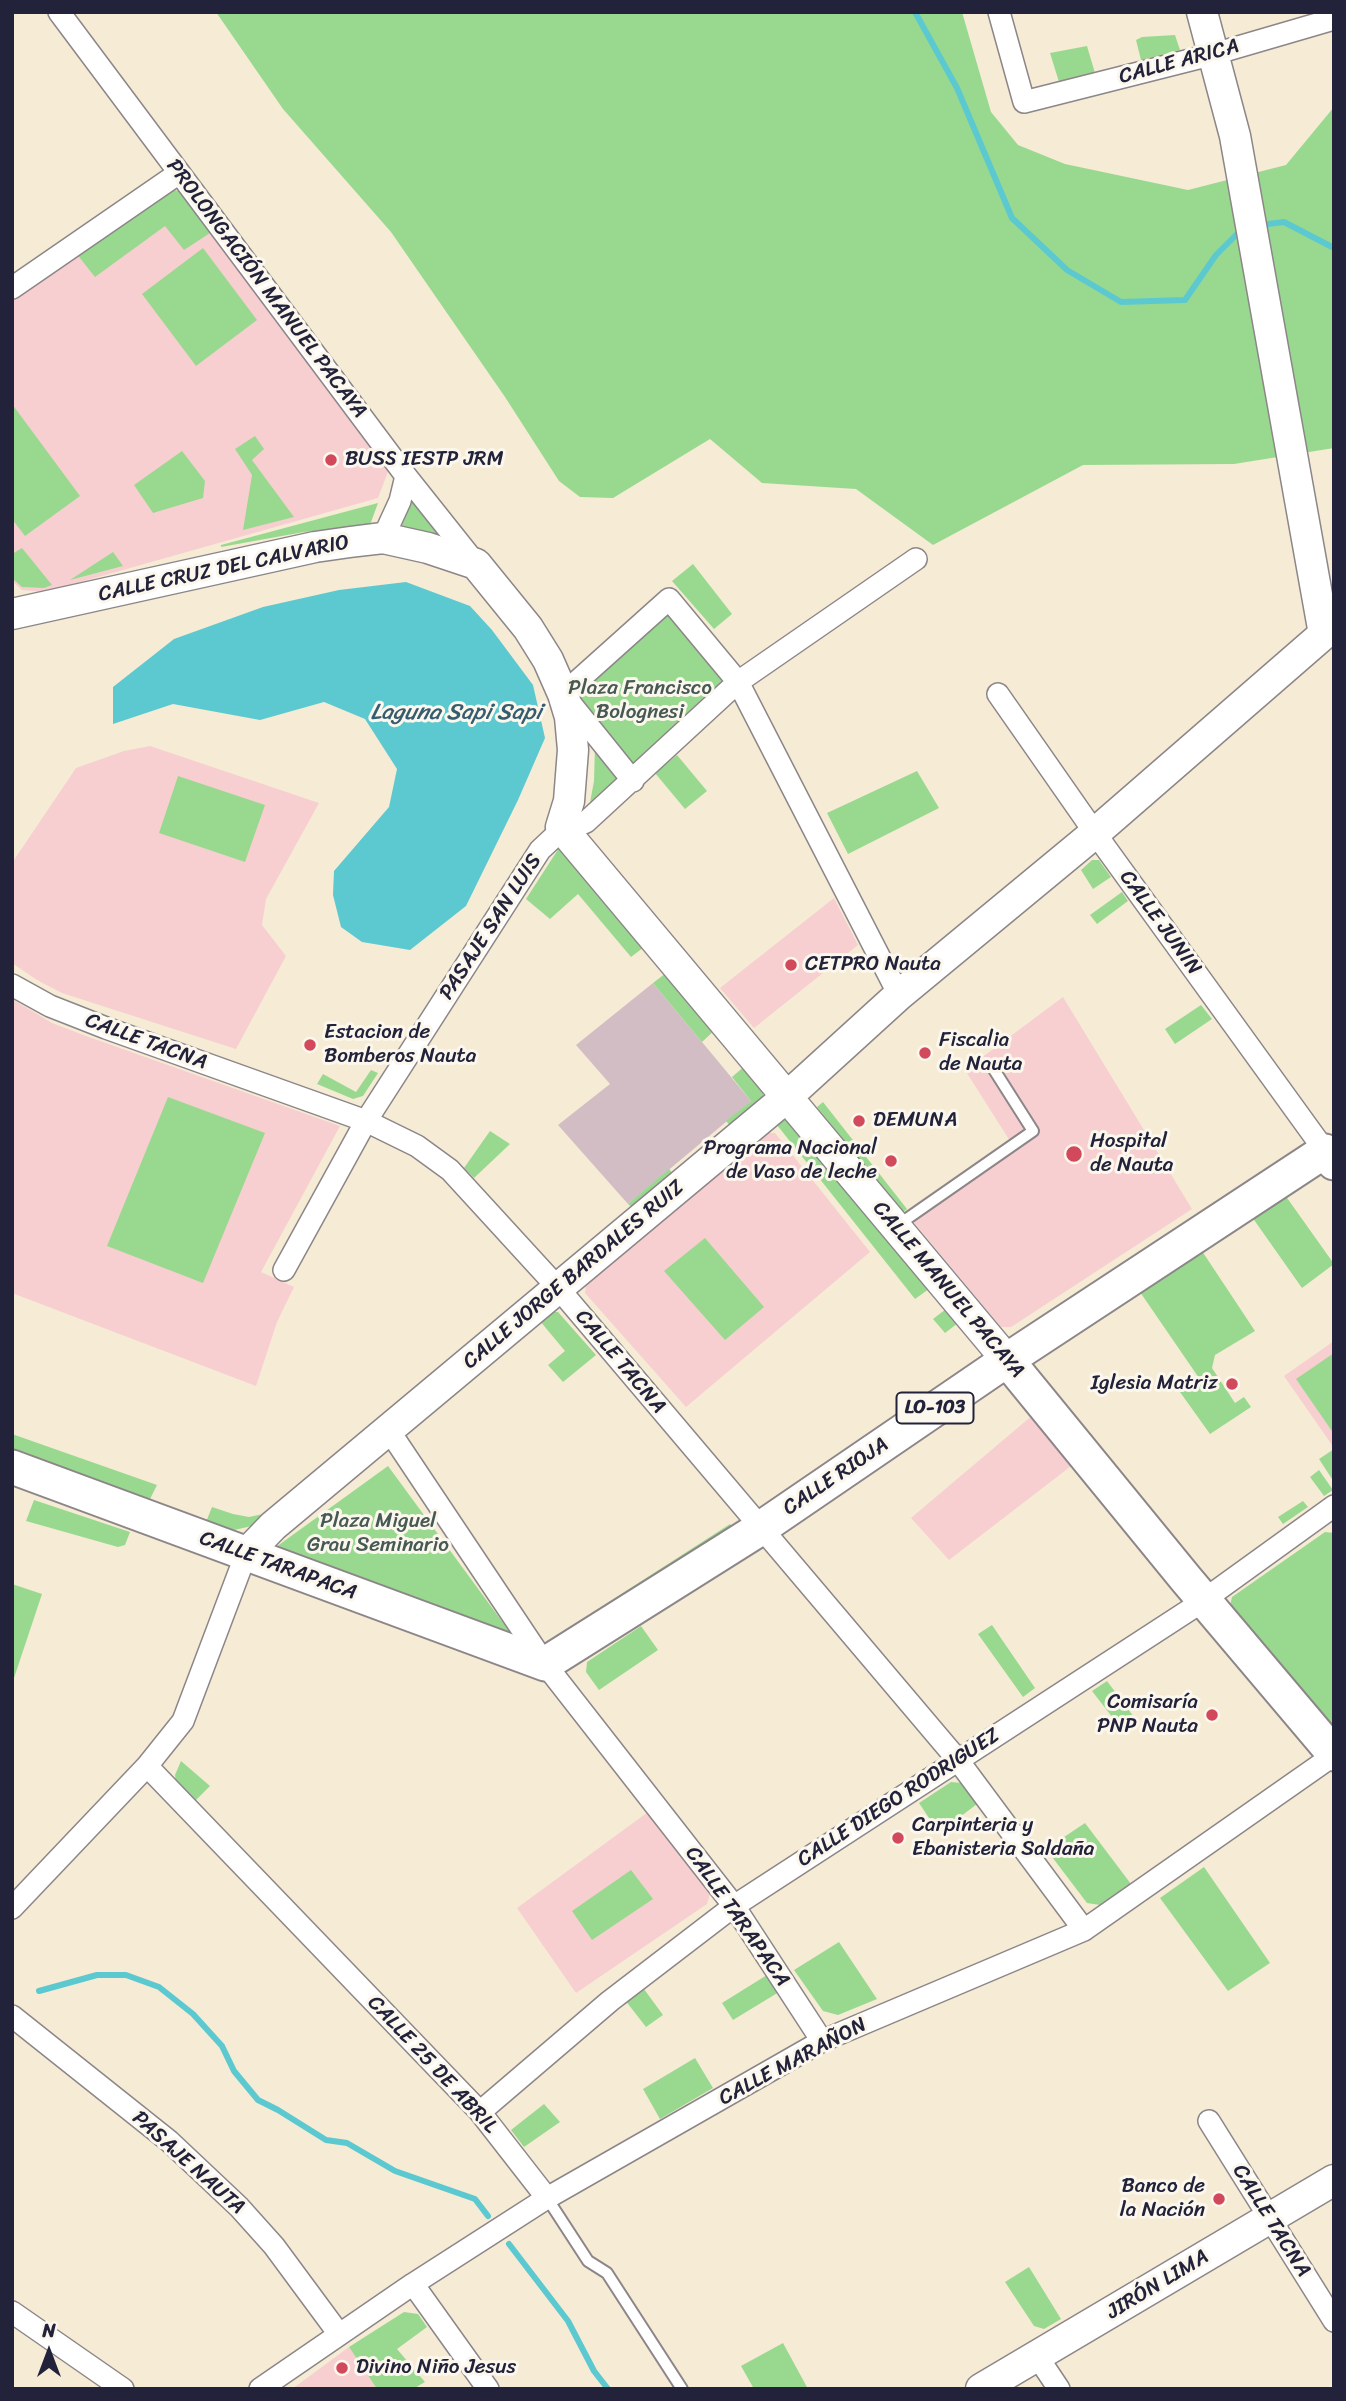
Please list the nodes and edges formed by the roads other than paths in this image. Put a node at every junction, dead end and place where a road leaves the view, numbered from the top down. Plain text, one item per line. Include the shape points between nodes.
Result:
1 (59, 12) edge
2 (999, 12) edge
3 (1202, 12) edge
4 (1334, 19) edge
5 (1214, 54) junction
6 (179, 173) junction
7 (15, 282) edge
8 (406, 476) junction
9 (383, 538) junction
10 (916, 559) dead end
11 (476, 564) junction
12 (14, 612) edge
13 (737, 682) junction
14 (564, 694) junction
15 (998, 694) dead end
16 (633, 781) junction
17 (565, 831) junction
18 (1095, 833) junction
19 (12, 985) edge
20 (899, 995) junction
21 (993, 1068) dead end
22 (788, 1096) junction
23 (366, 1121) junction
24 (1331, 1153) edge
25 (895, 1227) junction
26 (284, 1270) dead end
27 (559, 1289) junction
28 (1007, 1360) junction
29 (388, 1429) junction
30 (12, 1466) edge
31 (1333, 1509) edge
32 (761, 1528) junction
33 (246, 1554) junction
34 (1205, 1599) junction
35 (545, 1664) junction
36 (1334, 1754) edge
37 (957, 1759) junction
38 (147, 1766) junction
39 (734, 1906) junction
40 (12, 1908) edge
41 (1084, 1930) junction
42 (12, 2017) edge
43 (822, 2041) junction
44 (480, 2112) junction
45 (1209, 2121) dead end
46 (1334, 2180) edge
47 (547, 2198) junction
48 (1270, 2218) junction
49 (414, 2284) junction
50 (12, 2312) edge
51 (1334, 2321) edge
52 (339, 2334) junction
53 (1037, 2356) junction
54 (123, 2389) edge
55 (260, 2389) edge
56 (488, 2389) edge
57 (682, 2389) edge
58 (981, 2389) edge
59 (1059, 2389) edge

1 - 6 street, PROLONGACIÓN MANUEL PACAYA
2 - 5 street, CALLE ARICA via 1024,102
3 - 5 street
4 - 5 street, CALLE ARICA
5 - 18 street, CALLE JORGE BARDALES RUIZ via 1235,136 1324,634
6 - 7 street
6 - 8 street, PROLONGACIÓN MANUEL PACAYA
8 - 9 street
8 - 11 street, PROLONGACIÓN MANUEL PACAYA
9 - 11 street, CALLE CRUZ DEL CALVARIO
9 - 12 street, CALLE CRUZ DEL CALVARIO via 314,547
10 - 13 street, PASAJE SAN LUIS
11 - 14 street via 528,628
13 - 14 street via 669,599
13 - 16 street, PASAJE SAN LUIS
13 - 20 street
14 - 16 street
14 - 17 street via 573,750 569,801 561,827
15 - 18 street, CALLE JUNIN
16 - 17 street, PASAJE SAN LUIS via 586,822
17 - 22 street, CALLE MANUEL PACAYA
17 - 23 street, PASAJE SAN LUIS via 540,850
18 - 20 street, CALLE JORGE BARDALES RUIZ
18 - 24 street, CALLE JUNIN
19 - 23 street, CALLE TACNA via 50,1006 117,1032
20 - 22 street, CALLE JORGE BARDALES RUIZ
21 - 25 lane via 1032,1131
22 - 25 street, CALLE MANUEL PACAYA
22 - 27 street, CALLE JORGE BARDALES RUIZ
23 - 26 street, PASAJE SAN LUIS
23 - 27 street, CALLE TACNA via 417,1146 450,1170
24 - 28 main road, CALLE RIOJA / LO-103
25 - 28 street, CALLE MANUEL PACAYA
27 - 29 street, CALLE JORGE BARDALES RUIZ
27 - 32 street, CALLE TACNA
28 - 32 main road, CALLE RIOJA / LO-103
28 - 34 main road, CALLE MANUEL PACAYA
29 - 33 street, CALLE JORGE BARDALES RUIZ
29 - 35 street, CALLE TARAPACA
30 - 33 main road, CALLE TARAPACA
31 - 34 street, CALLE DIEGO RODRIGUEZ
32 - 35 main road, CALLE RIOJA / LO-103
32 - 37 street, CALLE TACNA
33 - 35 main road, CALLE TARAPACA
33 - 38 street via 183,1721
34 - 36 main road, CALLE MANUEL PACAYA
34 - 37 street, CALLE DIEGO RODRIGUEZ
35 - 39 street, CALLE TARAPACA
36 - 41 street, CALLE MARAÑON
37 - 39 street, CALLE DIEGO RODRIGUEZ
37 - 41 street, CALLE TACNA
38 - 40 street
38 - 44 street, CALLE 25 DE ABRIL
39 - 43 street, CALLE TARAPACA
39 - 44 street, CALLE DIEGO RODRIGUEZ via 610,2001
41 - 43 street, CALLE MARAÑON
42 - 52 street, PASAJE NAUTA via 169,2141 239,2207
43 - 47 street, CALLE MARAÑON
44 - 47 street, CALLE 25 DE ABRIL
45 - 48 street, CALLE TACNA
46 - 48 street, JIRÓN LIMA
47 - 49 street, CALLE MARAÑON
47 - 57 lane, CALLE 25 DE ABRIL via 588,2261 607,2273
48 - 51 street, CALLE TACNA
48 - 53 street, JIRÓN LIMA
49 - 52 street, CALLE MARAÑON
49 - 56 street
50 - 54 street
52 - 55 street, CALLE MARAÑON
53 - 58 street, JIRÓN LIMA
53 - 59 street

